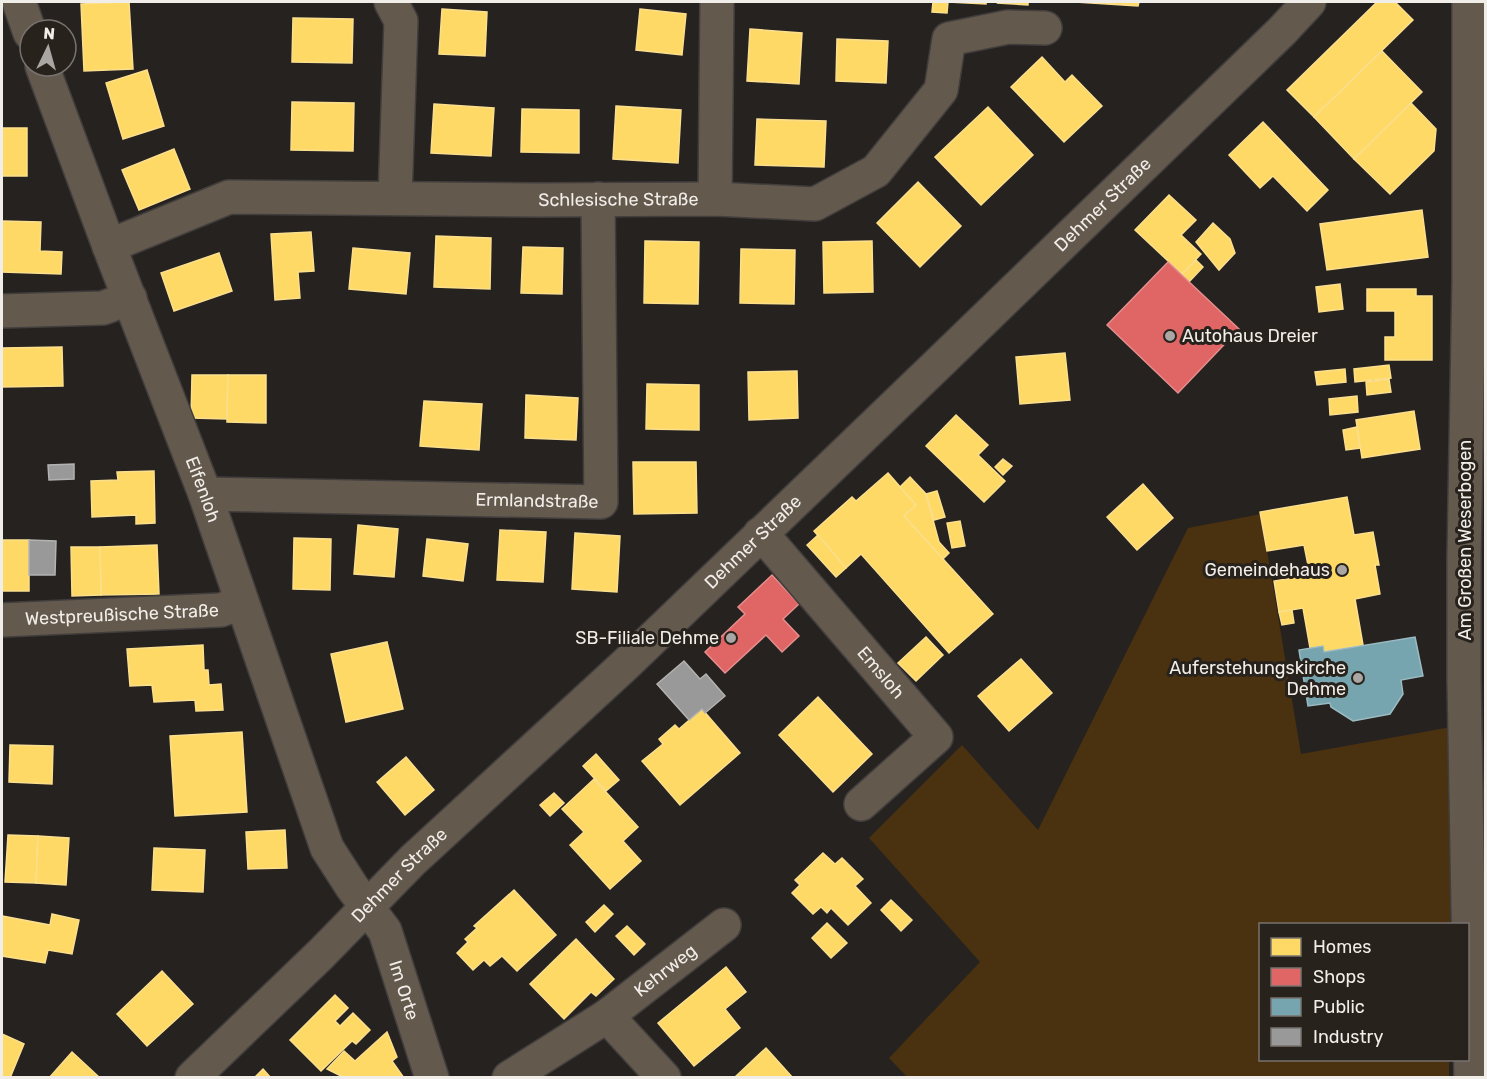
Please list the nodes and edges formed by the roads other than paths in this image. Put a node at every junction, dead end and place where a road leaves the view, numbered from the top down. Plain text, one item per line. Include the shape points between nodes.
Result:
1 (20, 2) edge
2 (391, 2) edge
3 (717, 2) edge
4 (1309, 2) edge
5 (1469, 2) edge
6 (25, 18) edge
7 (1045, 28) dead end
8 (46, 78) edge
9 (395, 198) junction
10 (598, 199) junction
11 (715, 199) junction
12 (109, 246) junction
13 (1477, 274) edge
14 (129, 298) junction
15 (2, 311) edge
16 (204, 494) junction
17 (760, 534) junction
18 (1475, 553) edge
19 (242, 602) junction
20 (2, 620) edge
21 (861, 804) dead end
22 (367, 908) junction
23 (1468, 923) edge
24 (724, 925) dead end
25 (1469, 964) edge
26 (607, 1016) junction
27 (192, 1077) edge
28 (432, 1077) edge
29 (509, 1077) edge
30 (664, 1077) edge
31 (1471, 1077) edge

1 - 6 street
2 - 9 street via 401,21
3 - 11 street
4 - 17 street, Dehmer Straße
5 - 13 street, Am Großen Weserbogen
7 - 11 street, Schlesische Straße via 1008,27 949,39 941,90 876,171 815,204
8 - 12 street, Elfenloh
9 - 10 street, Schlesische Straße
9 - 12 street, Schlesische Straße via 229,197
10 - 11 street, Schlesische Straße
10 - 16 street, Ermlandstraße via 601,502
12 - 14 street, Elfenloh
13 - 18 street, Am Großen Weserbogen
14 - 15 street via 103,308
14 - 16 street, Elfenloh
16 - 19 street, Elfenloh
17 - 21 street, Emsloh via 936,736
17 - 22 street, Dehmer Straße via 413,860
18 - 23 street, Am Großen Weserbogen via 1464,680
19 - 20 street, Westpreußische Straße via 221,610
19 - 22 street, Elfenloh via 327,848
22 - 27 street, Dehmer Straße
22 - 28 street, Im Orte via 385,931
24 - 26 street, Kehrweg
25 - 31 street, Am Großen Weserbogen
26 - 29 street, Kehrweg
26 - 30 street

